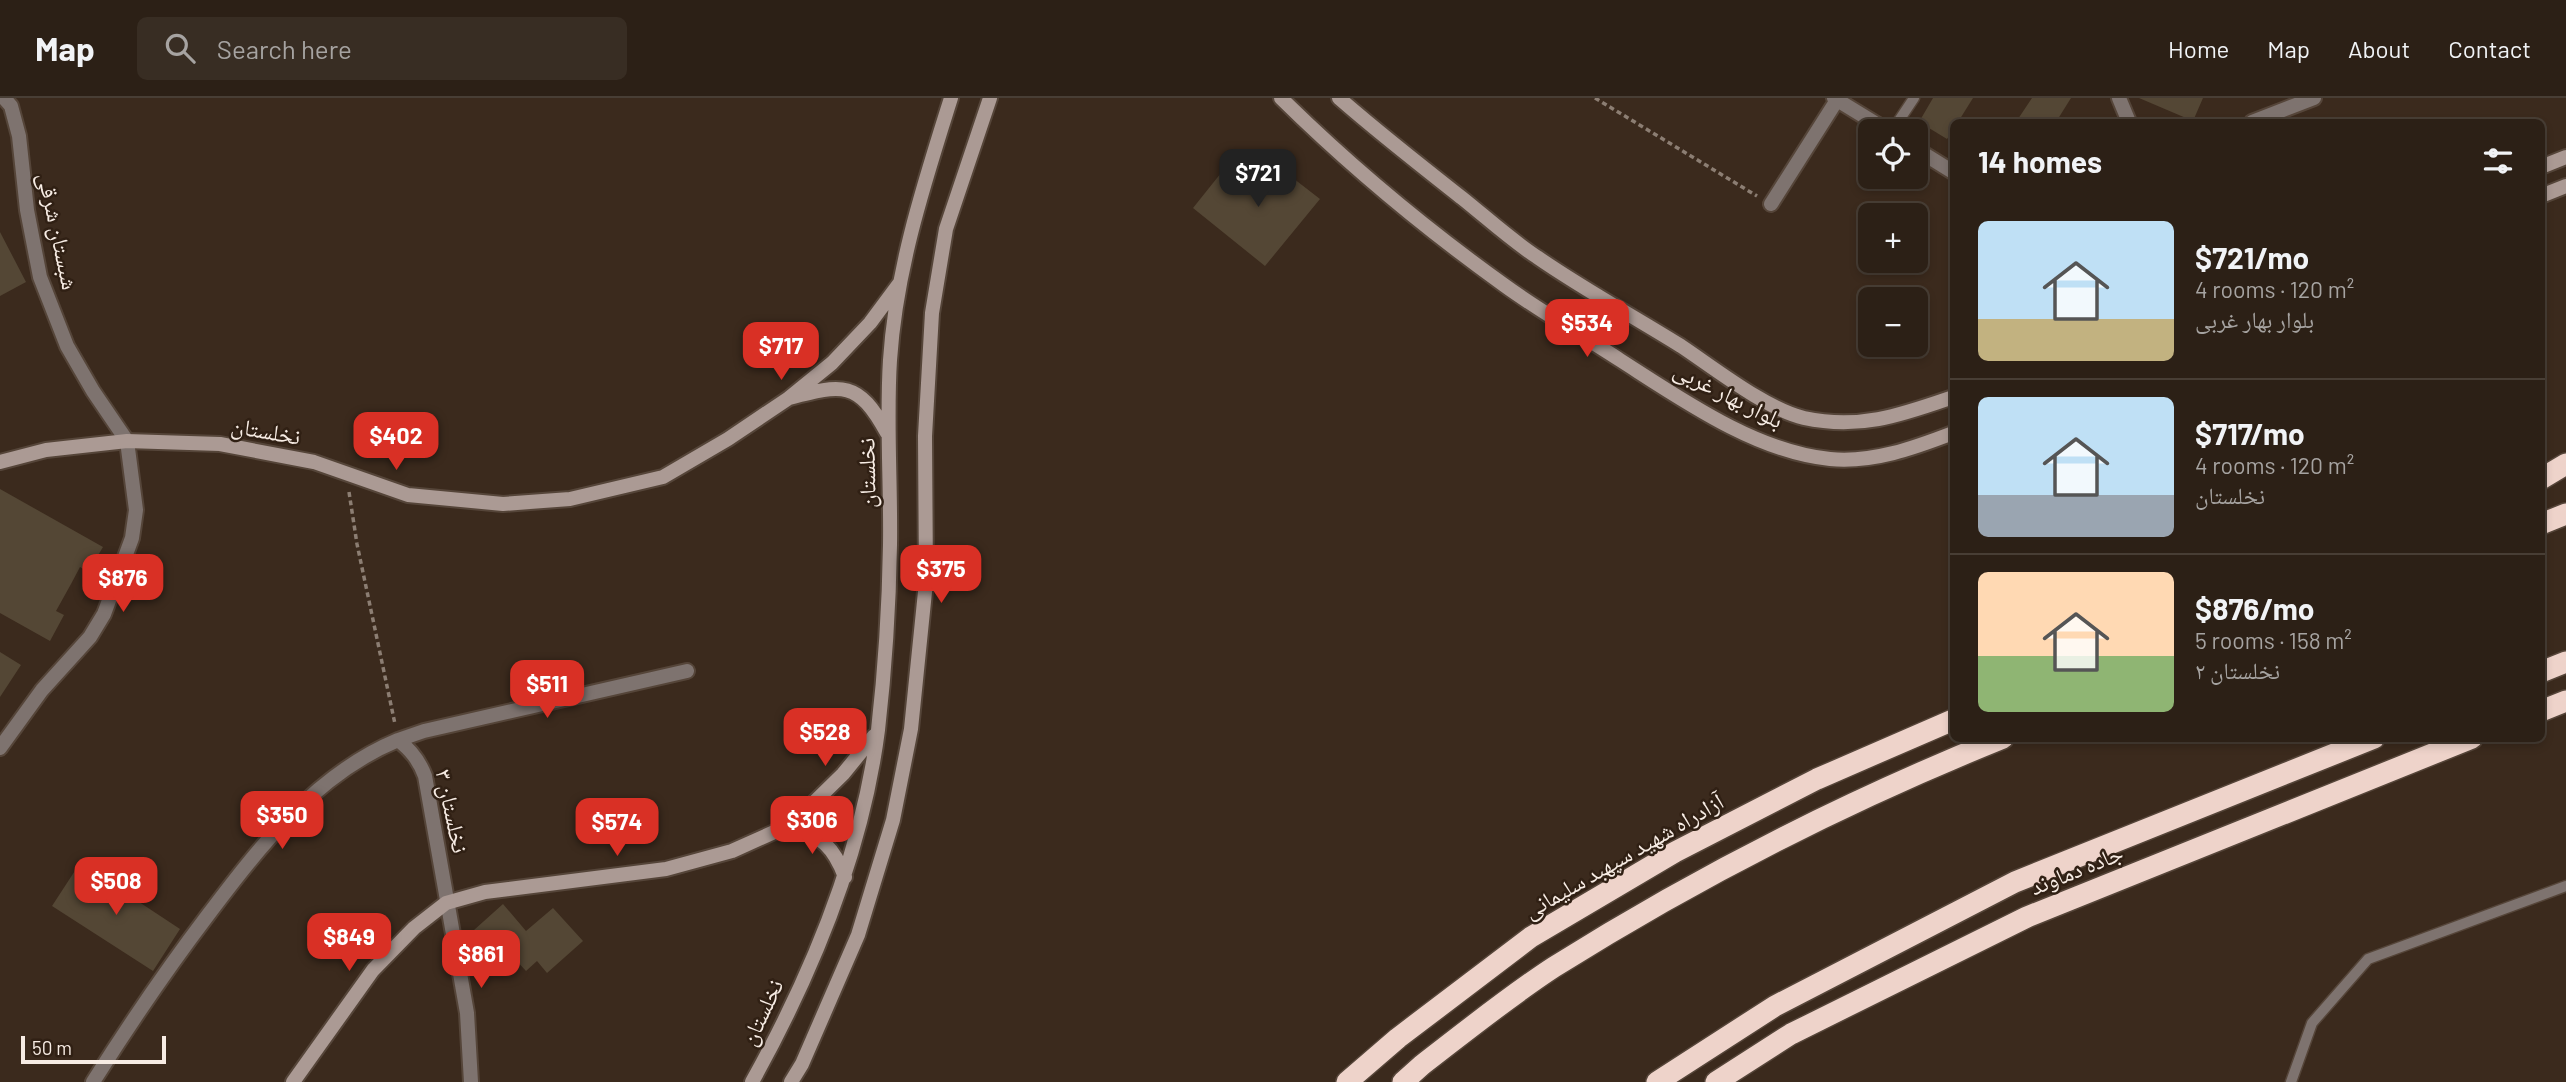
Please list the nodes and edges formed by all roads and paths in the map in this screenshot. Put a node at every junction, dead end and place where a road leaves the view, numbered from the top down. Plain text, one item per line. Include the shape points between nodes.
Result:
1 (5, 98) edge
2 (951, 98) edge
3 (990, 98) edge
4 (1281, 98) edge
5 (1339, 98) edge
6 (1595, 98) edge
7 (1914, 98) edge
8 (2119, 98) edge
9 (2314, 98) edge
10 (1835, 99) edge
11 (1869, 119) edge
12 (1899, 119) edge
13 (2128, 119) edge
14 (2260, 119) edge
15 (1928, 156) edge
16 (2566, 157) edge
17 (2545, 165) edge
18 (1950, 170) edge
19 (2566, 187) edge
20 (2545, 195) edge
21 (1771, 204) joint
22 (900, 283) junction
23 (789, 398) junction
24 (1950, 398) edge
25 (1950, 434) edge
26 (888, 435) junction
27 (127, 442) junction
28 (0, 462) edge
29 (2566, 464) edge
30 (346, 473) junction
31 (2566, 476) edge
32 (2545, 477) edge
33 (2545, 484) edge
34 (2566, 514) edge
35 (2545, 522) edge
36 (2566, 662) edge
37 (2545, 670) edge
38 (687, 671) dead end
39 (2566, 701) edge
40 (2545, 709) edge
41 (1950, 721) edge
42 (877, 732) junction
43 (398, 740) junction
44 (1994, 742) edge
45 (2364, 742) edge
46 (2462, 742) edge
47 (0, 748) edge
48 (792, 824) junction
49 (845, 877) junction
50 (2566, 886) edge
51 (446, 902) junction
52 (93, 1082) edge
53 (293, 1082) edge
54 (471, 1082) edge
55 (752, 1082) edge
56 (791, 1082) edge
57 (1347, 1082) edge
58 (1403, 1082) edge
59 (1657, 1082) edge
60 (1716, 1082) edge
61 (2291, 1082) edge

1 - 27 street, شبستان شرقی via 19,136 40,277 67,346
2 - 22 street, نخلستان via 914,216
3 - 56 street via 946,229 932,313 925,436 926,582 911,729 893,820 858,936
4 - 25 street, بلوار بهار غربی via 1364,176 1505,286 1679,398 1735,427 1769,443 1830,459 1881,456
5 - 24 street, بلوار بهار غربی via 1536,257 1783,409 1801,417 1859,423
6 - 21 path
7 - 12 lane
8 - 13 street
9 - 14 street
10 - 11 street
10 - 21 street
15 - 18 street
16 - 17 street
19 - 20 street
22 - 23 street via 870,323
22 - 26 street, نخلستان via 890,359
23 - 26 street via 830,387 853,391 873,406
23 - 30 street, نخلستان via 663,477 570,499 503,504 408,495
26 - 42 street, نخلستان via 890,544
27 - 28 street, نخلستان via 46,450
27 - 30 street, نخلستان via 220,444 314,461
27 - 47 street via 136,510 132,538 104,614
29 - 32 highway
30 - 43 path
31 - 33 highway
34 - 35 highway
36 - 37 highway
38 - 43 street
39 - 40 highway
41 - 57 highway, آزادراه شهید سپهبد سلیمانی via 1817,779 1687,846 1531,937
42 - 48 street via 843,774
42 - 49 street, نخلستان
43 - 51 street, نخلستان ۳ via 411,750 425,776
43 - 52 street via 344,769 287,817 183,949
44 - 58 highway via 1834,812 1693,884 1553,969
45 - 59 highway, جاده دماوند via 2015,882 1775,1006
46 - 60 highway, جاده دماوند via 2027,917 1791,1034
48 - 49 street via 817,836 836,855
48 - 51 street via 732,851 666,869 485,892
49 - 55 street, نخلستان
50 - 61 lane via 2368,959 2312,1023
51 - 53 street via 373,970
51 - 54 street, نخلستان ۳ via 467,1013

